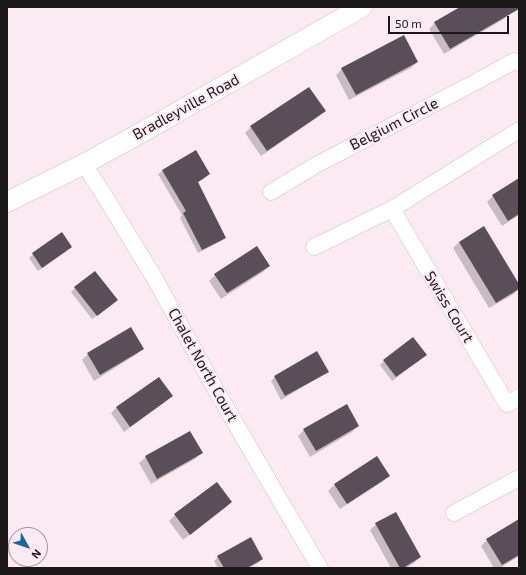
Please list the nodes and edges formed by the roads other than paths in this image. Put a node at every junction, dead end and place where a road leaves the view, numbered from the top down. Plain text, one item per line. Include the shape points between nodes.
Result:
1 (362, 7) edge
2 (519, 63) edge
3 (519, 130) edge
4 (84, 164) junction
5 (271, 192) dead end
6 (7, 202) edge
7 (392, 209) junction
8 (314, 247) dead end
9 (513, 401) edge
10 (519, 478) edge
11 (454, 513) dead end
12 (320, 568) edge

1 - 4 street, Bradleyville Road
2 - 5 street, Belgium Circle via 514,61 316,165
3 - 7 street
4 - 6 street, Bradleyville Road
4 - 12 street, Chalet North Court via 155,279 216,390
7 - 8 street
7 - 9 street, Swiss Court
10 - 11 street

